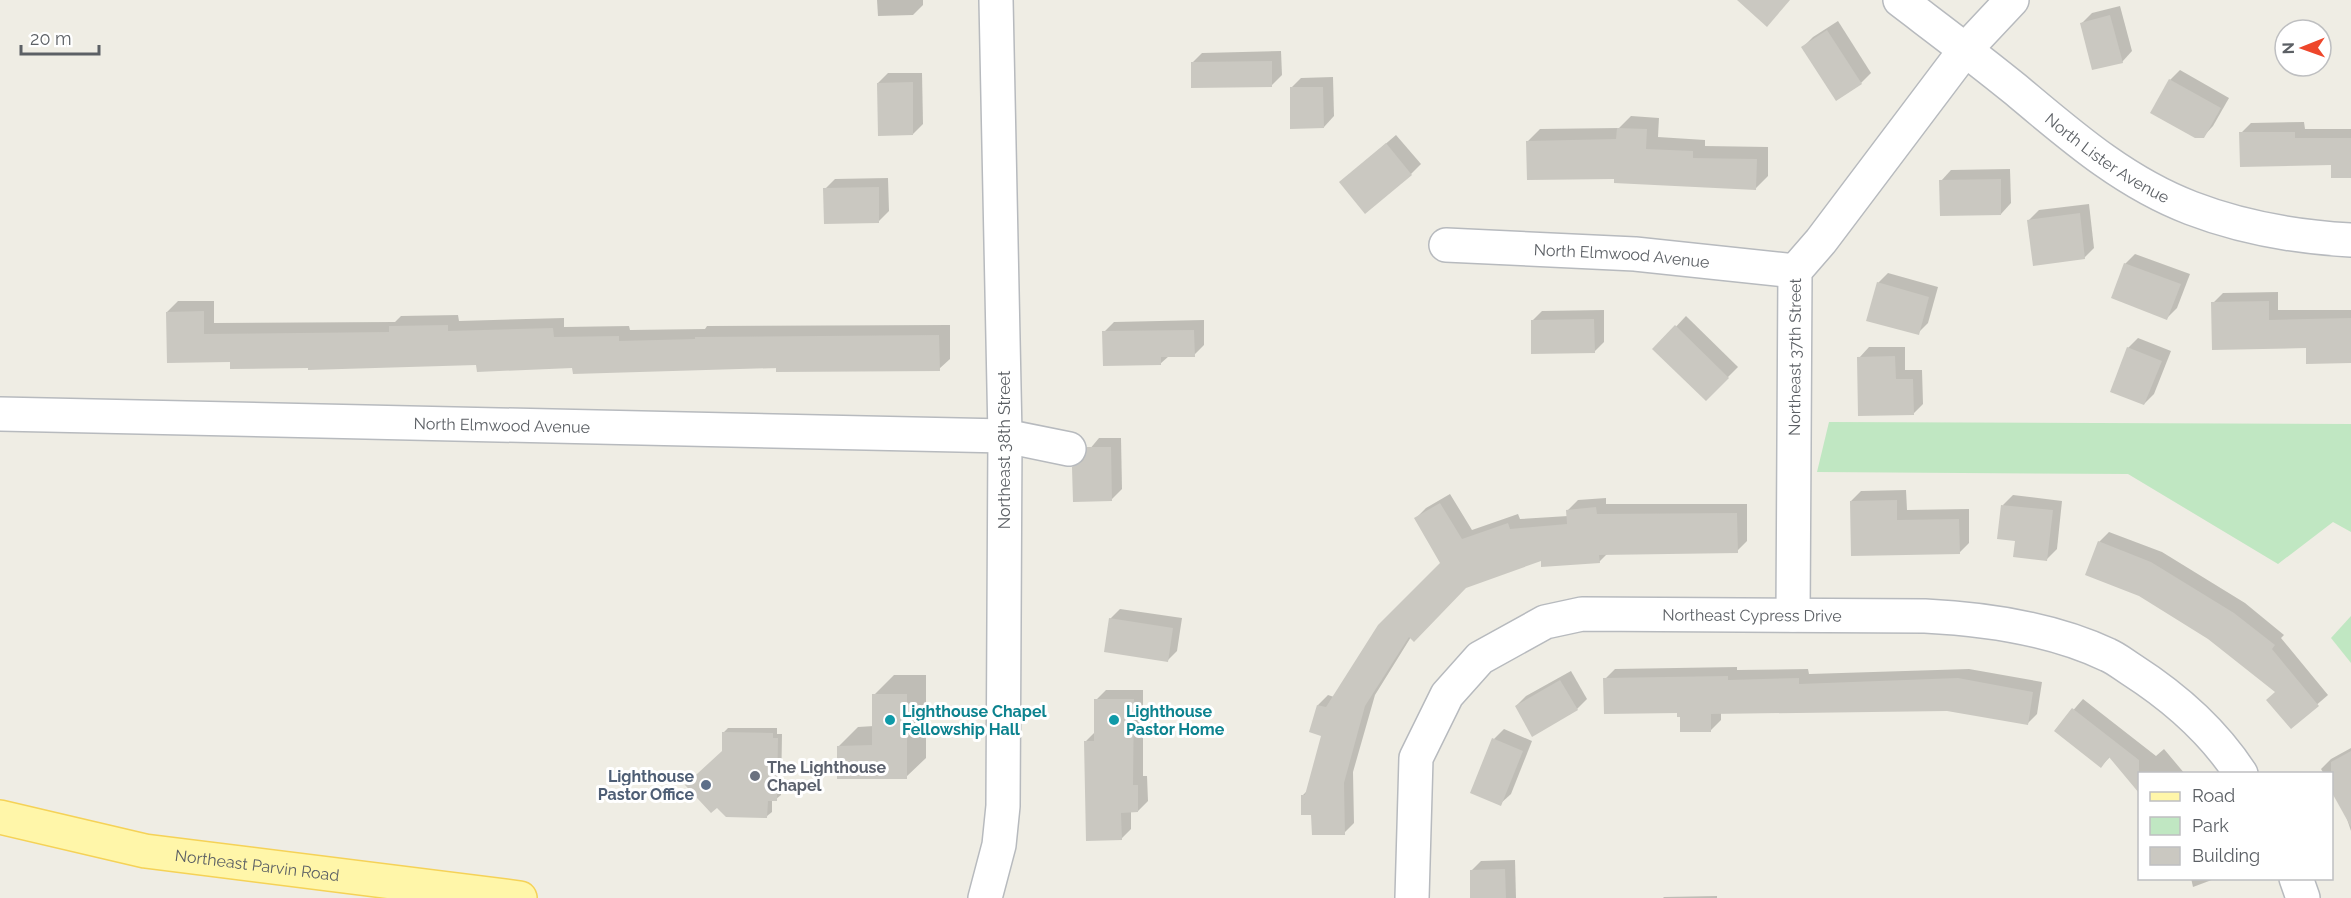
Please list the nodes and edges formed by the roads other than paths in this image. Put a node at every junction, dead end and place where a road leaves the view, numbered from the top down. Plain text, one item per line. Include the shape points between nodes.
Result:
1 (996, 0) edge
2 (1900, 0) edge
3 (2012, 0) edge
4 (1965, 50) junction
5 (2351, 240) edge
6 (1446, 245) dead end
7 (1795, 271) junction
8 (0, 414) edge
9 (1005, 436) junction
10 (1069, 449) dead end
11 (1793, 615) junction
12 (2239, 772) edge
13 (0, 816) edge
14 (2296, 880) edge
15 (520, 898) edge
16 (985, 898) edge
17 (1412, 898) edge
18 (2303, 898) edge

1 - 9 street, Northeast 38th Street
2 - 4 street, North Lister Avenue
3 - 4 street, Northeast 37th Street
4 - 5 street, North Lister Avenue via 2107,164 2148,188 2235,223 2280,233
4 - 7 street, Northeast 37th Street
6 - 7 street, North Elmwood Avenue via 1635,254
7 - 11 street, Northeast 37th Street
8 - 9 street, North Elmwood Avenue
9 - 10 street, North Elmwood Avenue
9 - 16 street, Northeast 38th Street via 1003,806 999,845
11 - 12 street, Northeast Cypress Drive via 1966,618 2043,633 2109,655 2161,689 2210,733
11 - 17 street, Northeast Cypress Drive via 1582,614 1545,622 1480,658 1447,695 1416,758
13 - 15 main road, Northeast Parvin Road via 145,851
14 - 18 street

